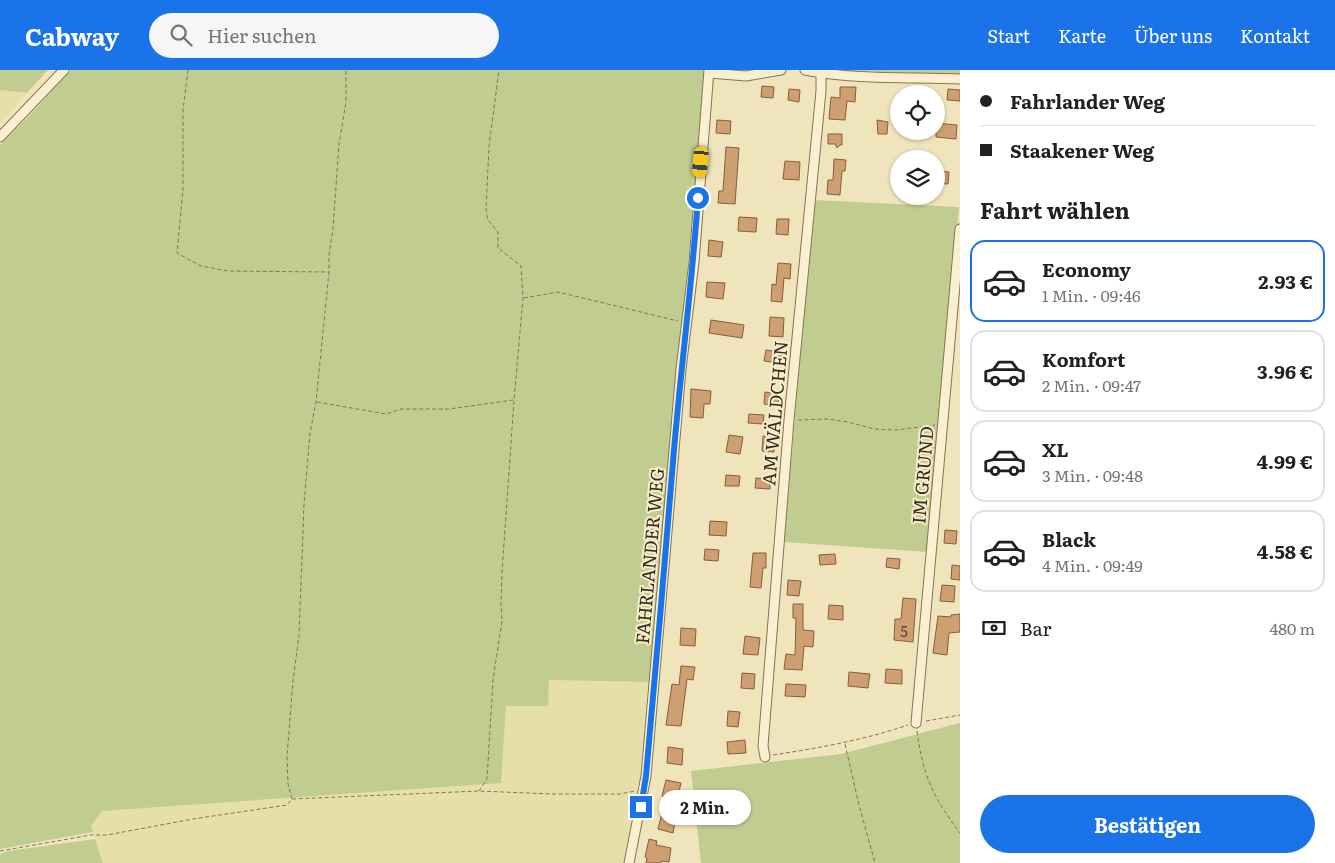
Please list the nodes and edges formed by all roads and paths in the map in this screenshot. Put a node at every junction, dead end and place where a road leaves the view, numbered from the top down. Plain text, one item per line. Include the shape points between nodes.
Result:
1 (64, 70) edge
2 (188, 70) edge
3 (346, 70) edge
4 (499, 70) edge
5 (781, 70) edge
6 (805, 70) edge
7 (709, 71) edge
8 (822, 73) junction
9 (960, 79) edge
10 (0, 137) edge
11 (960, 229) edge
12 (329, 272) junction
13 (523, 298) junction
14 (686, 323) junction
15 (514, 400) junction
16 (316, 402) junction
17 (789, 420) junction
18 (942, 423) junction
19 (960, 715) edge
20 (916, 723) junction
21 (845, 744) junction
22 (765, 757) joint
23 (645, 788) junction
24 (479, 790) junction
25 (292, 800) junction
26 (960, 833) edge
27 (0, 851) edge
28 (629, 863) edge
29 (875, 863) edge

1 - 10 street
2 - 12 path via 183,110 183,189 177,253 201,266 228,271
3 - 12 path via 346,102 339,144
4 - 13 path via 489,146 486,210 488,220 498,232 498,248 521,266
5 - 7 street via 746,76
6 - 8 street
7 - 14 street, FAHRLANDER WEG
8 - 9 street
8 - 17 street, AM WÄLDCHEN
11 - 18 street, IM GRUND
12 - 16 path
13 - 14 path via 558,292
13 - 15 path
14 - 23 street, FAHRLANDER WEG
15 - 16 path via 449,409 401,409 386,414
15 - 24 path via 500,604 502,621 493,680 487,779
16 - 25 path via 306,469 299,635 287,756
17 - 18 path via 827,419 896,430
17 - 22 street, AM WÄLDCHEN via 763,746
18 - 20 street, IM GRUND
19 - 20 path
20 - 21 path
20 - 26 path via 928,781 942,809
21 - 22 path
21 - 29 path
23 - 24 path via 620,794
23 - 28 street, FAHRLANDER WEG
24 - 25 path
25 - 27 path via 287,805

